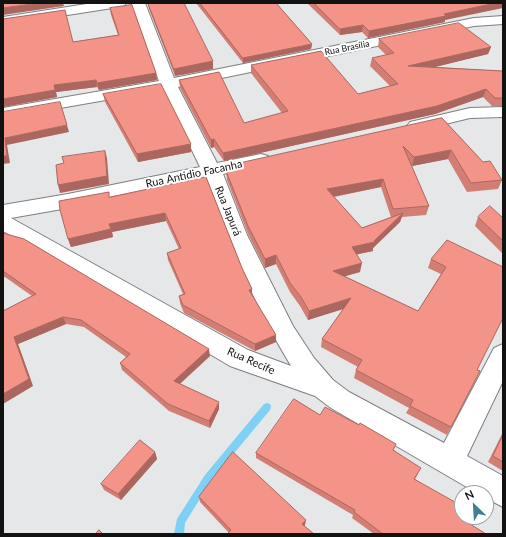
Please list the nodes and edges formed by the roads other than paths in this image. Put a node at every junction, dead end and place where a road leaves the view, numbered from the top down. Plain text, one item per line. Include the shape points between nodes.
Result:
1 (119, 3) edge
2 (138, 3) edge
3 (503, 20) edge
4 (3, 21) edge
5 (168, 84) junction
6 (503, 112) edge
7 (3, 113) edge
8 (402, 129) edge
9 (280, 156) edge
10 (212, 171) junction
11 (3, 212) edge
12 (3, 222) edge
13 (503, 355) edge
14 (324, 388) junction
15 (449, 462) junction
16 (503, 492) edge

1 - 4 street
2 - 5 street, Rua Japurá
3 - 5 street, Rua Brasília via 474,22
5 - 7 street, Rua Brasília
5 - 10 street, Rua Japurá
6 - 8 street via 470,113
9 - 10 street, Rua Antidio Facanha
10 - 11 street, Rua Antidio Facanha
10 - 14 street, Rua Japurá via 237,235 284,333 305,366
12 - 14 street, Rua Recife via 239,358
13 - 15 street
14 - 15 street, Rua Recife via 340,400
15 - 16 street, Rua Recife

